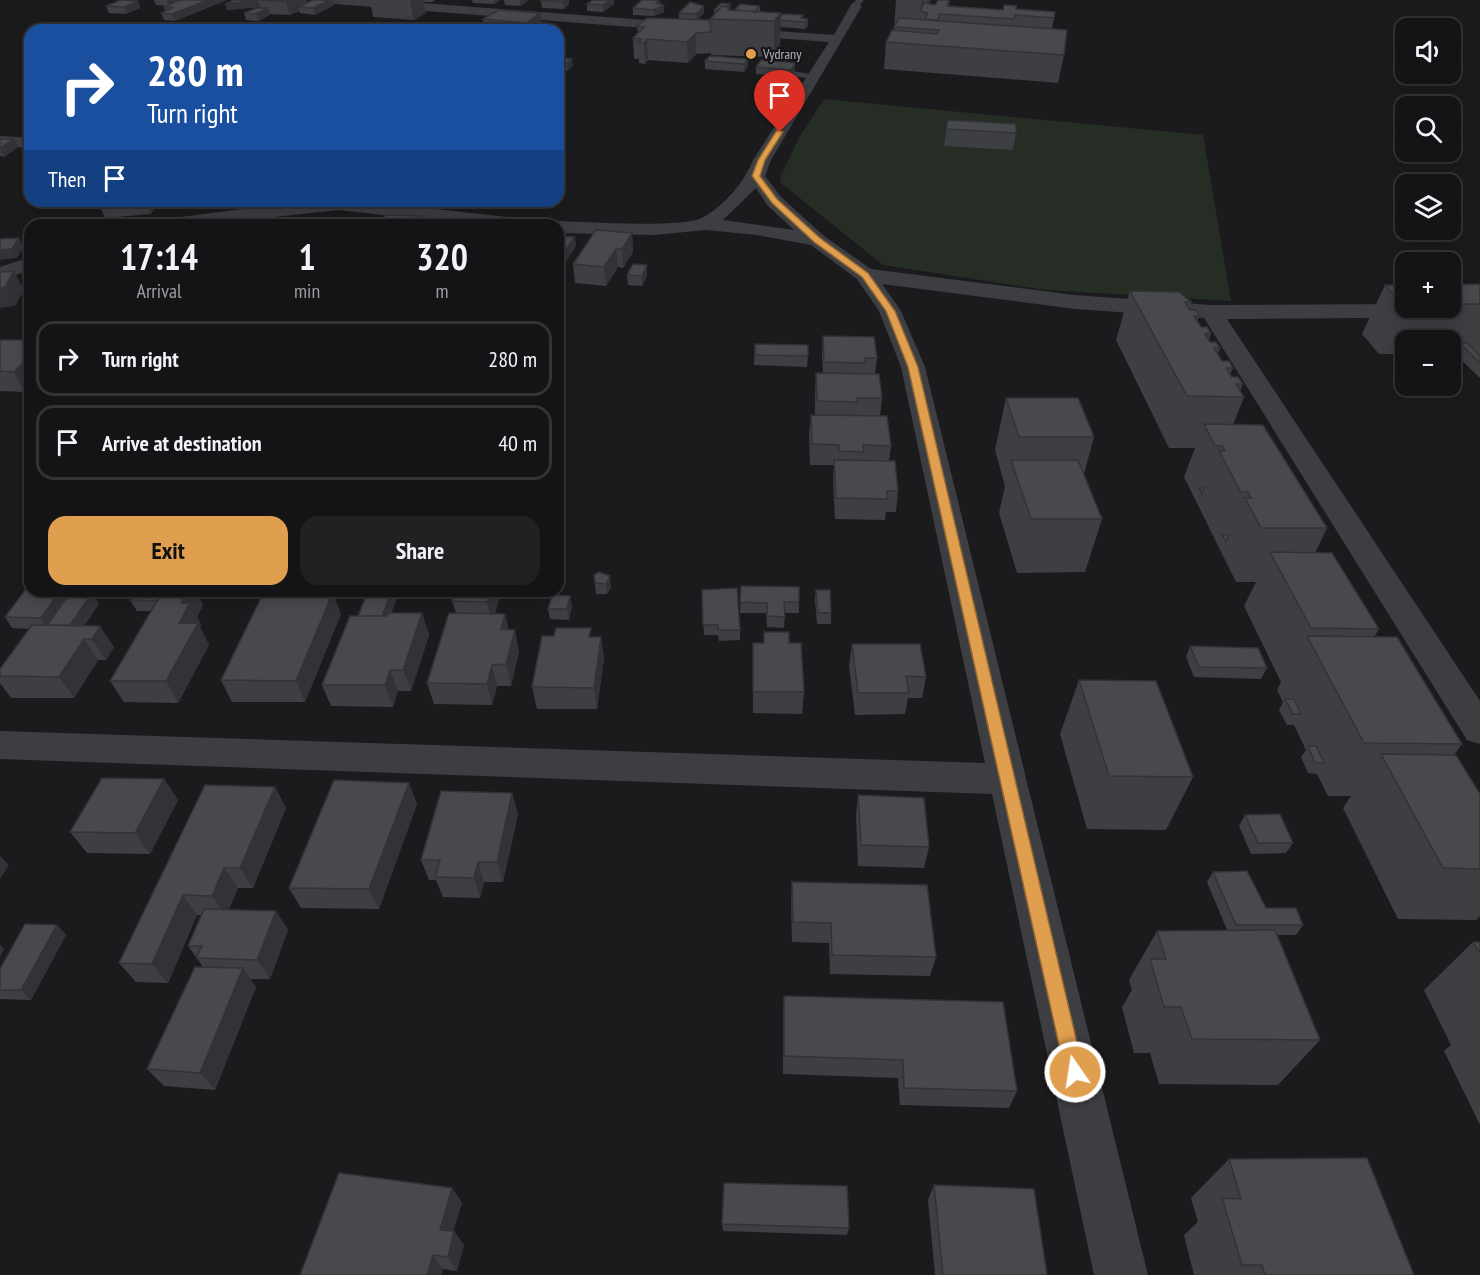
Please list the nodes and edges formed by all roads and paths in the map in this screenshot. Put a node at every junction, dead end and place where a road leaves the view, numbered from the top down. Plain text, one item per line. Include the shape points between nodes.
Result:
1 (335, 0) edge
2 (858, 3) edge
3 (698, 28) edge
4 (722, 30) edge
5 (838, 39) junction
6 (793, 74) edge
7 (815, 76) junction
8 (0, 141) edge
9 (24, 143) edge
10 (756, 176) junction
11 (195, 207) edge
12 (316, 207) edge
13 (353, 207) edge
14 (178, 219) edge
15 (208, 219) edge
16 (468, 219) edge
17 (705, 224) junction
18 (564, 226) edge
19 (817, 240) junction
20 (24, 265) edge
21 (0, 274) edge
22 (865, 275) junction
23 (1480, 310) edge
24 (1211, 312) junction
25 (1480, 730) edge
26 (0, 745) edge
27 (1008, 779) junction
28 (1121, 1275) edge

1 - 3 street
2 - 5 street
4 - 5 street
5 - 7 street
6 - 7 lane
7 - 10 street
8 - 9 street
10 - 17 street via 740,196
10 - 19 street via 774,201
11 - 14 street
12 - 15 street
13 - 16 street
17 - 18 street via 654,229
17 - 19 street
19 - 22 street
20 - 21 street
22 - 24 street via 1075,302
22 - 27 street via 890,311 913,367
23 - 24 street
24 - 25 street
26 - 27 street
27 - 28 street

